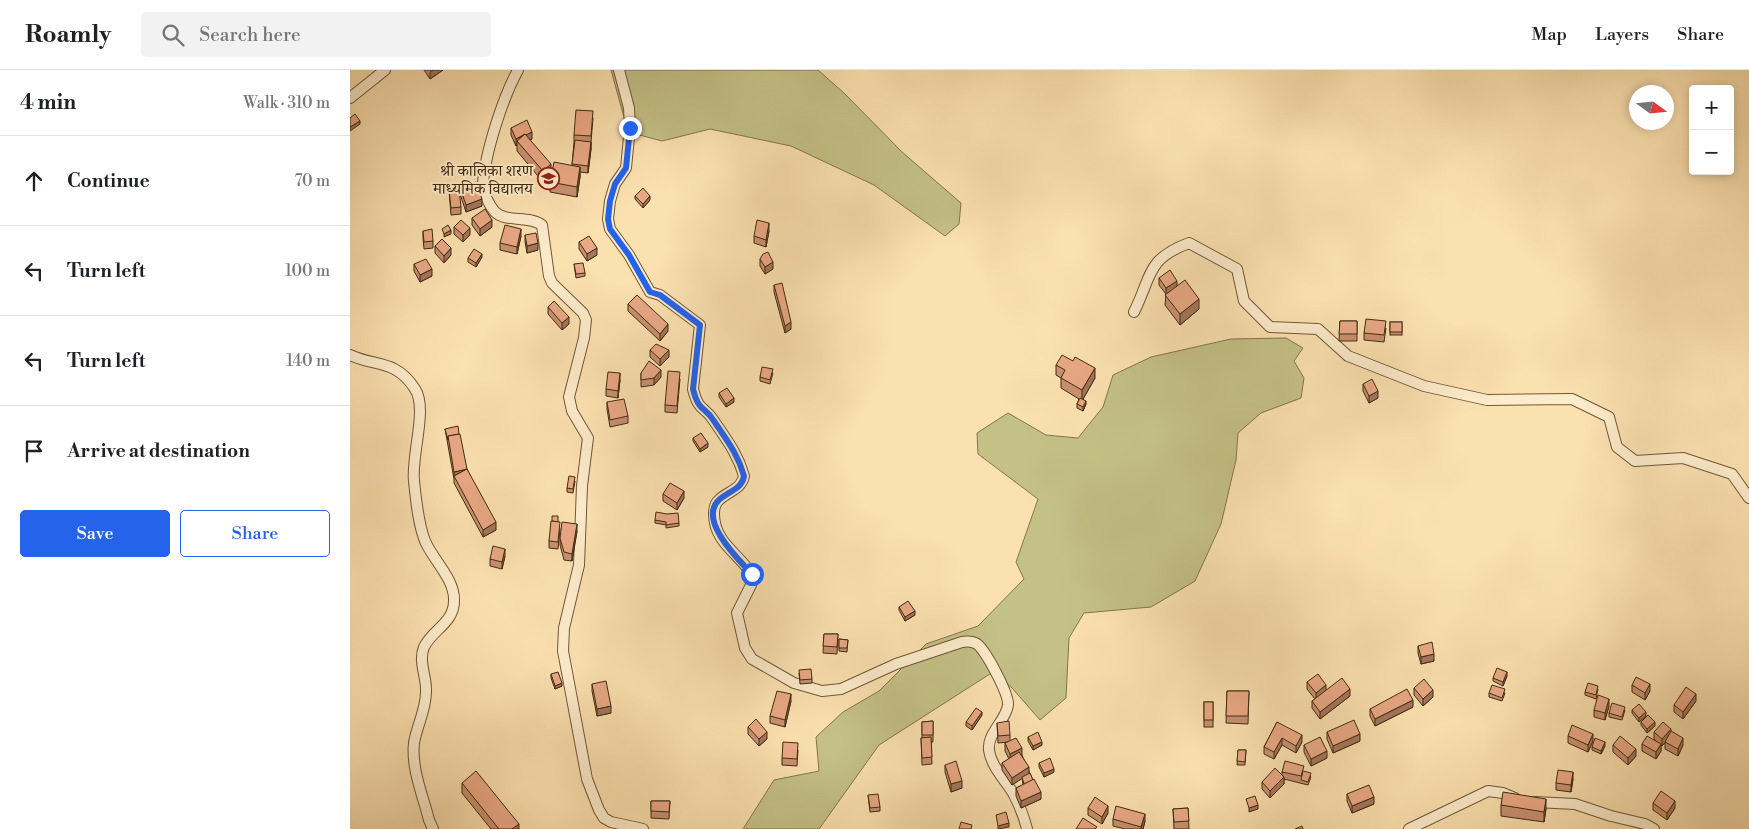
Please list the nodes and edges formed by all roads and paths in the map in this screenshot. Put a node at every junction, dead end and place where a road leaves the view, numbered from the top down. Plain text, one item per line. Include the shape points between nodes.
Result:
1 (385, 70) edge
2 (518, 70) edge
3 (619, 70) edge
4 (350, 98) edge
5 (1134, 312) dead end
6 (350, 355) edge
7 (1749, 498) edge
8 (433, 829) edge
9 (643, 829) edge
10 (1027, 829) edge
11 (1409, 829) edge
12 (1654, 829) edge

1 - 4 street
2 - 9 street via 500,112 483,186 496,213 542,225 552,283 583,313 586,320 569,397 572,410 588,438 582,486 579,565 564,628 563,651 587,779 599,810 611,822
3 - 10 street via 629,108 630,128 626,168 615,184 610,201 610,229 650,292 660,295 700,325 693,389 695,398 700,409 713,419 730,443 744,476 740,485 719,500 714,512 721,539 753,576 737,612 745,648 756,662 794,683 830,692 860,682 896,664 962,642 977,644 1007,697 1006,712 993,734 989,749 995,766 1016,800
5 - 7 street via 1153,265 1171,250 1189,243 1237,269 1244,301 1270,327 1318,329 1348,356 1424,386 1487,400 1572,399 1609,417 1617,447 1635,461 1691,460 1732,474
6 - 8 street via 385,363 414,388 421,404 413,480 425,540 453,589 454,602 448,621 424,647 421,658 426,706 418,727 413,758
11 - 12 street via 1482,793 1494,791 1525,801 1575,804

